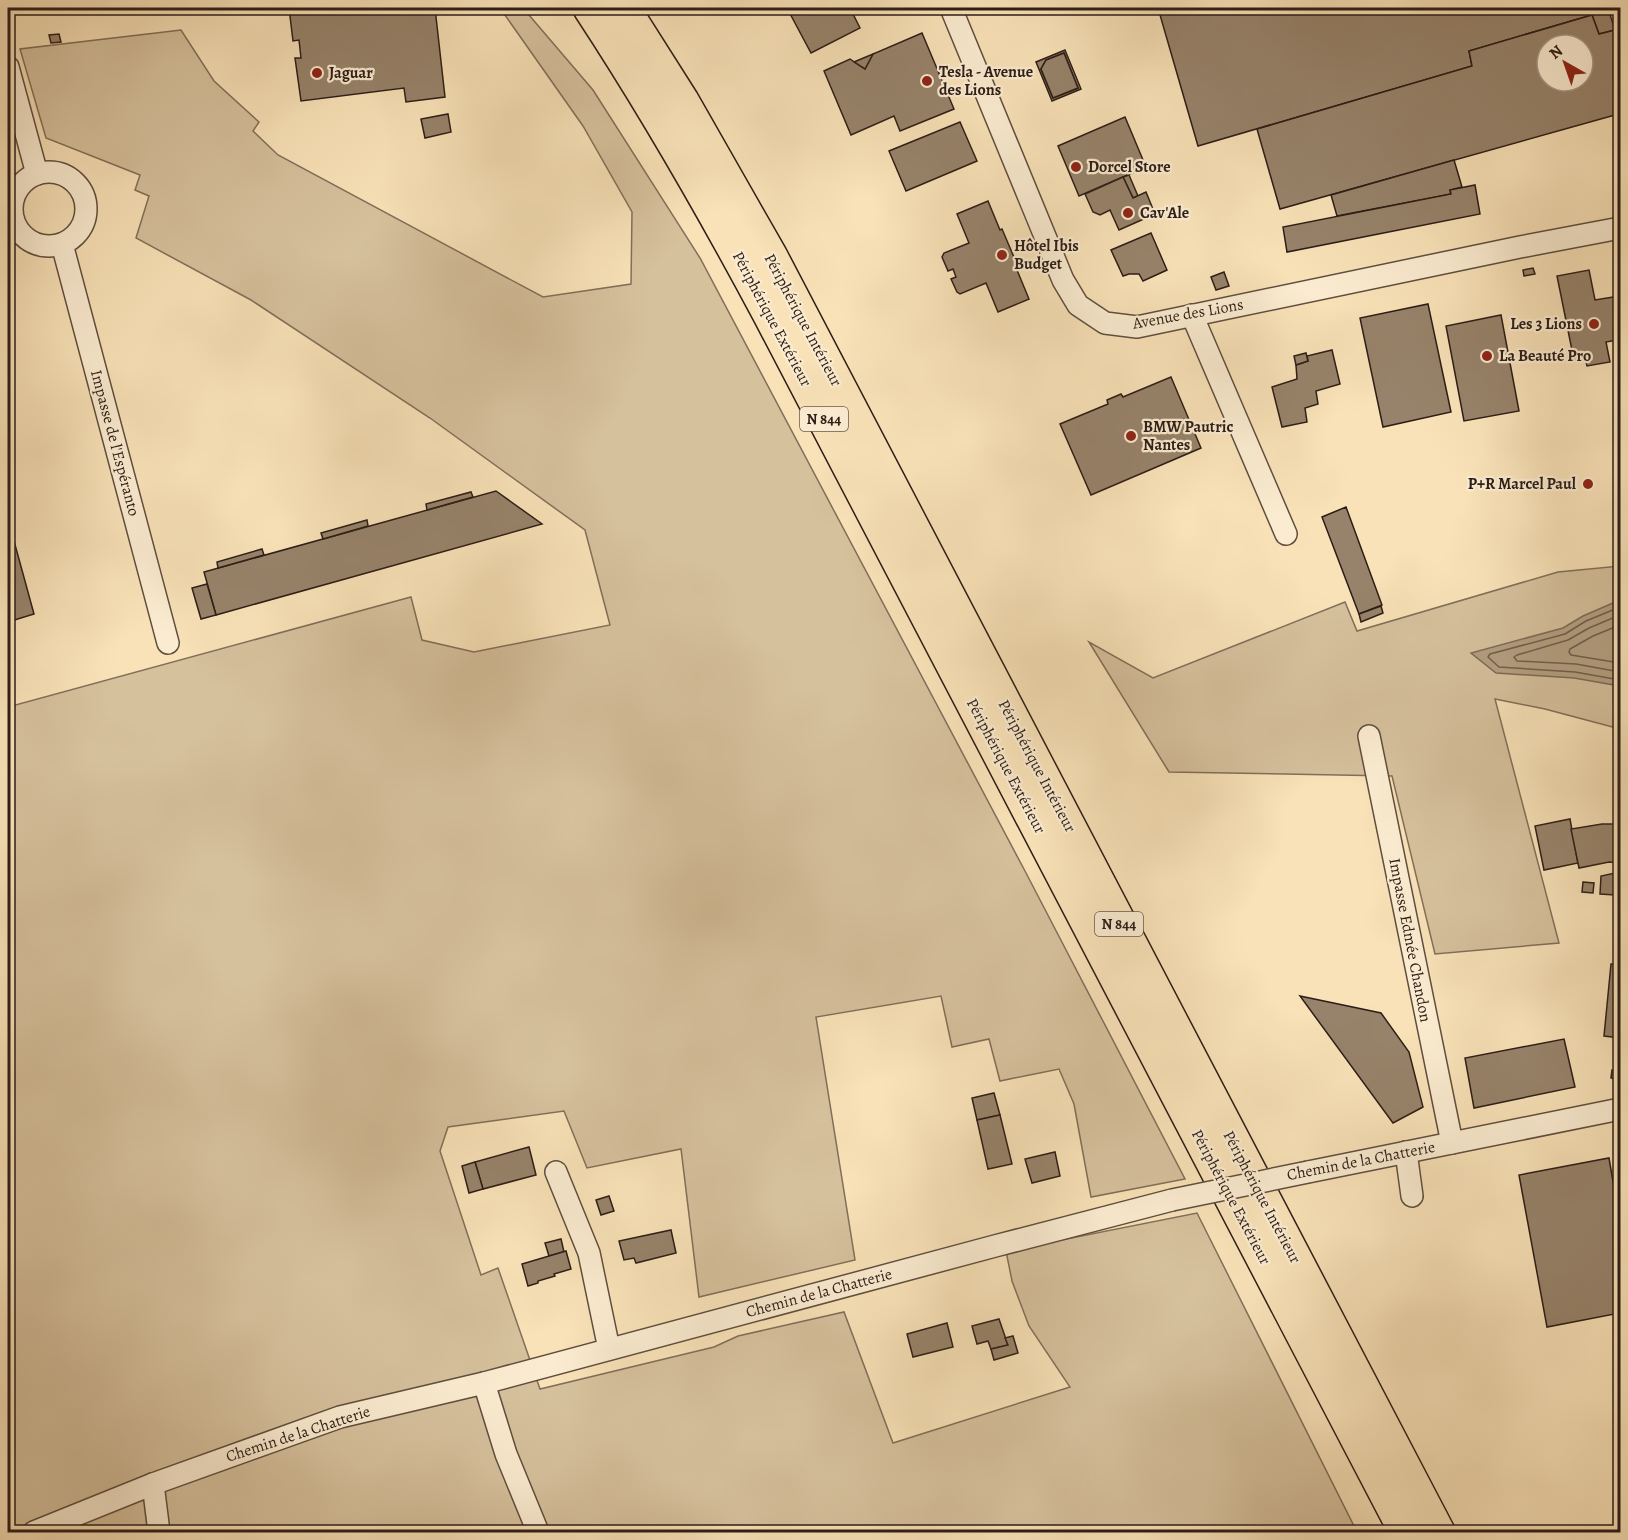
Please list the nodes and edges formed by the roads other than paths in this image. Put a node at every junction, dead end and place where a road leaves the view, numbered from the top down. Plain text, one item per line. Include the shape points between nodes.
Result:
1 (564, 8) edge
2 (590, 8) edge
3 (623, 8) edge
4 (646, 8) edge
5 (951, 8) edge
6 (659, 62) junction
7 (8, 67) edge
8 (684, 159) junction
9 (37, 174) junction
10 (1620, 228) edge
11 (62, 244) junction
12 (1192, 315) junction
13 (1286, 534) dead end
14 (168, 643) dead end
15 (1369, 736) dead end
16 (1620, 1109) edge
17 (1452, 1143) junction
18 (1406, 1152) junction
19 (556, 1172) dead end
20 (1412, 1196) dead end
21 (609, 1349) junction
22 (484, 1383) junction
23 (153, 1484) junction
24 (34, 1533) edge
25 (159, 1533) edge
26 (538, 1533) edge
27 (1406, 1533) edge
28 (1438, 1533) edge

1 - 8 highway via 659,147
2 - 8 highway, Périphérique Extérieur / N 844
3 - 6 highway, Périphérique Intérieur / N 844
4 - 6 highway via 662,36
5 - 12 street, Avenue des Lions via 1063,280 1078,305 1105,323 1137,327
6 - 28 highway, Périphérique Intérieur / N 844 via 771,257
7 - 9 street
8 - 27 highway, Périphérique Extérieur / N 844 via 770,315
9 - 11 street via 62,174 73,181 86,203 81,228
9 - 11 street via 19,188 12,210 14,221 28,240 39,245
10 - 12 street, Avenue des Lions
11 - 14 street, Impasse de l'Espéranto
12 - 13 street
15 - 17 street, Impasse Edmée Chandon
16 - 17 street, Chemin de la Chatterie
17 - 18 street, Chemin de la Chatterie
18 - 20 street
18 - 21 street, Chemin de la Chatterie, bridge via 1173,1200
19 - 21 street via 589,1253
21 - 22 street, Chemin de la Chatterie
22 - 23 street, Chemin de la Chatterie via 340,1417
22 - 26 street via 506,1454
23 - 24 street, Chemin de la Chatterie
23 - 25 street

